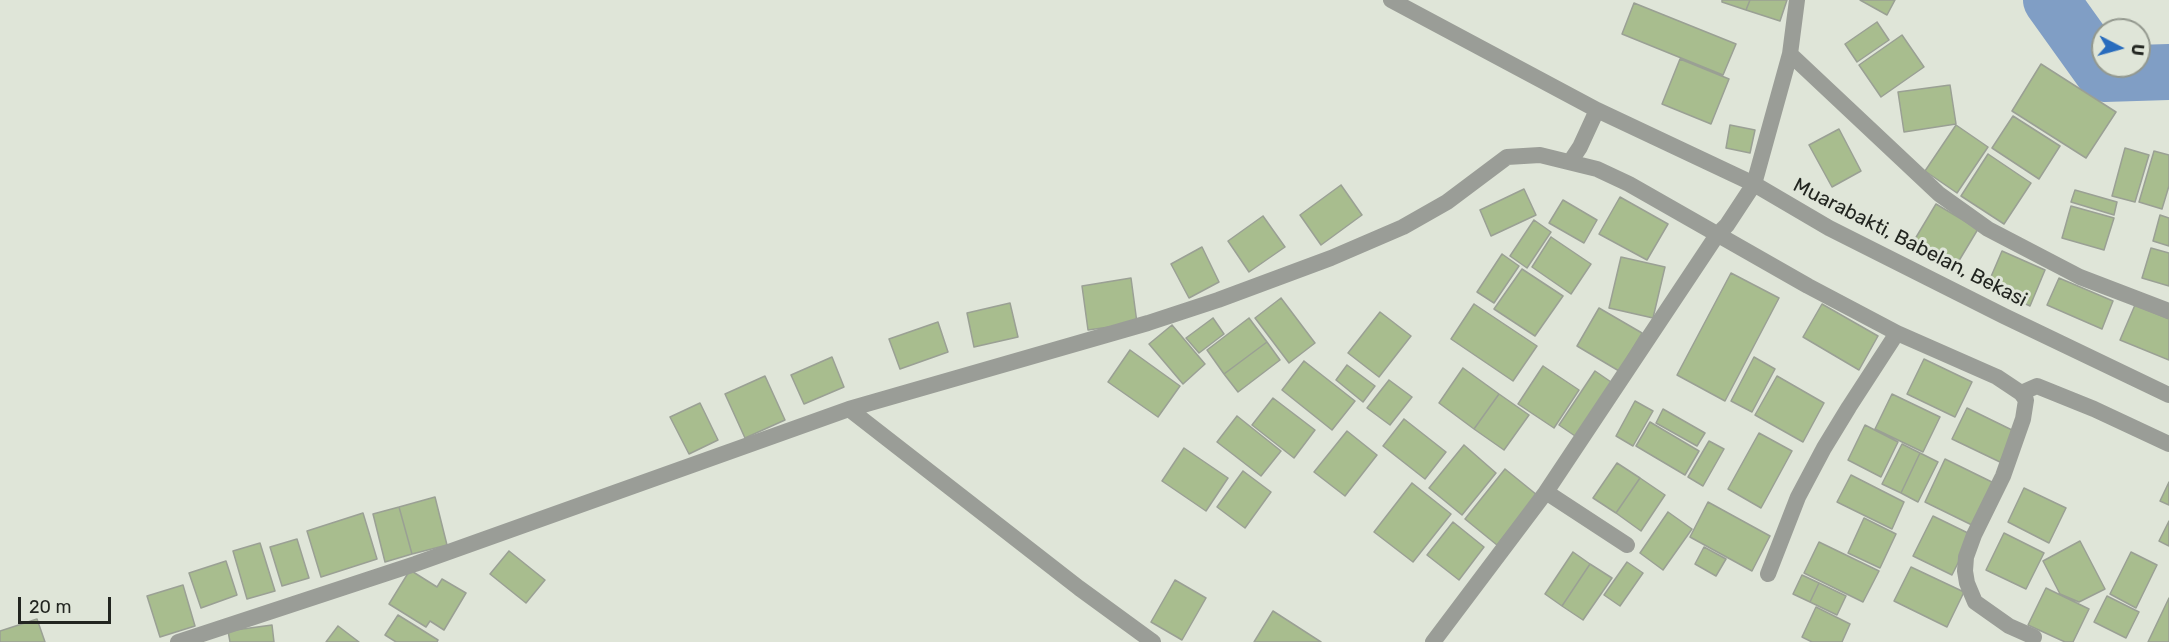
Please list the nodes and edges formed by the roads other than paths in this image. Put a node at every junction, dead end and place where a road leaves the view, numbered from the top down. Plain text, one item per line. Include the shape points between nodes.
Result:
1 (1391, 0) edge
2 (1797, 0) edge
3 (1790, 54) junction
4 (1595, 115) junction
5 (1570, 162) junction
6 (1749, 191) junction
7 (1722, 230) junction
8 (2169, 310) edge
9 (1897, 333) junction
10 (2022, 393) junction
11 (2169, 395) edge
12 (849, 409) junction
13 (2169, 444) edge
14 (1546, 492) junction
15 (1627, 545) dead end
16 (1768, 574) dead end
17 (2034, 637) dead end
18 (178, 642) edge
19 (1153, 642) edge
20 (1433, 642) edge

1 - 4 street, Muarabakti, Babelan, Bekasi
2 - 3 street
3 - 6 street
3 - 8 street via 1939,194 1988,229 2080,277
4 - 5 street
4 - 6 street, Muarabakti, Babelan, Bekasi
5 - 7 street via 1597,169
5 - 12 street via 1540,156 1507,157 1447,202 1331,258 1148,323
6 - 7 street
6 - 11 street, Muarabakti, Babelan, Bekasi
7 - 9 street via 1808,286
7 - 14 street
9 - 10 street via 1998,377
9 - 16 street via 1824,448 1798,497
10 - 13 street via 2037,386
10 - 17 street via 2026,400 2023,418 2003,477 1974,535 1965,571 1975,602 2009,626
12 - 18 street via 415,564
12 - 19 street
14 - 15 street
14 - 20 street

